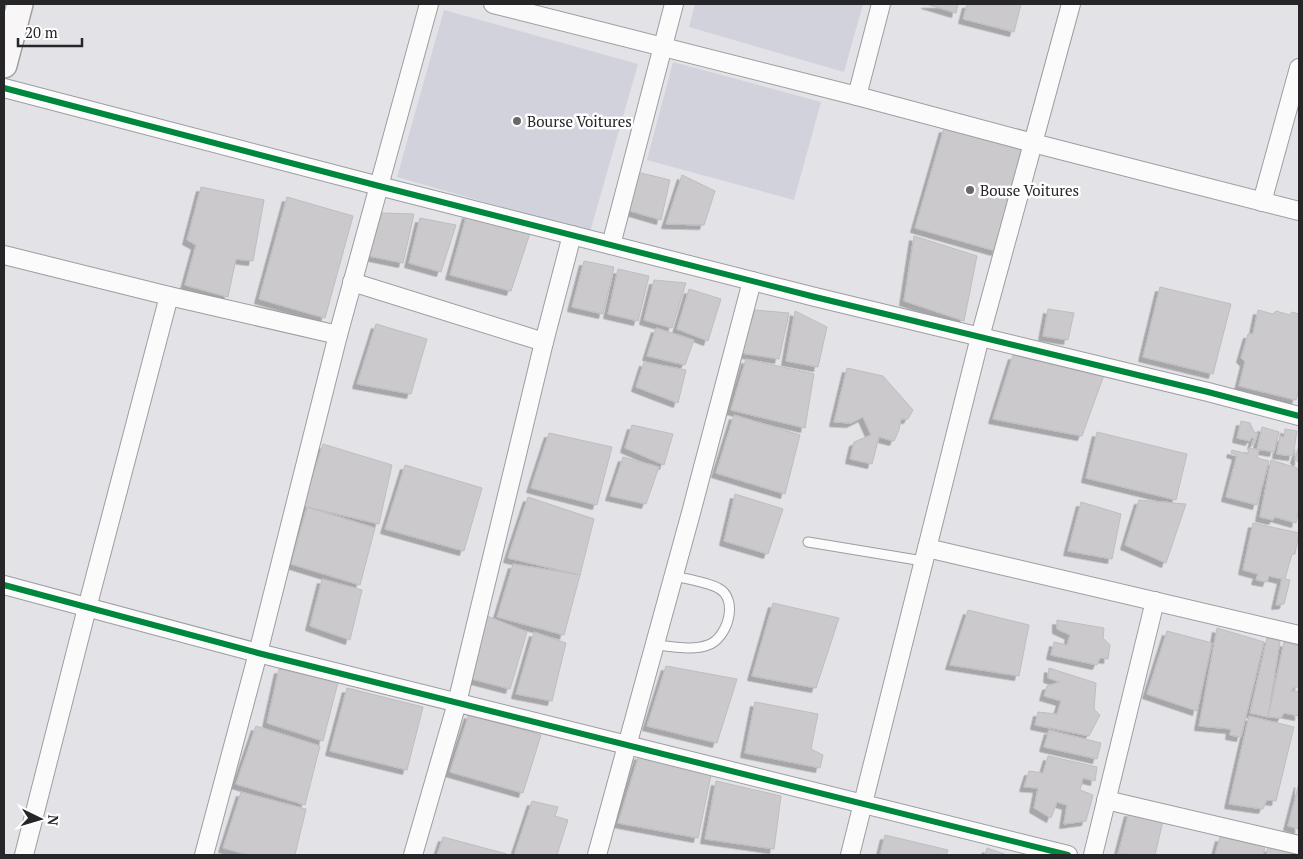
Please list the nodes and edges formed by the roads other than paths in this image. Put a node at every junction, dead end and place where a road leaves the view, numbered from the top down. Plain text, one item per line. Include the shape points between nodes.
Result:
1 (20, 4) edge
2 (429, 4) edge
3 (493, 4) edge
4 (674, 4) edge
5 (881, 4) edge
6 (1071, 4) edge
7 (663, 48) junction
8 (4, 65) edge
9 (1299, 68) edge
10 (4, 88) edge
11 (857, 96) junction
12 (1033, 143) junction
13 (379, 186) junction
14 (1262, 202) junction
15 (1299, 211) edge
16 (572, 236) junction
17 (611, 245) junction
18 (4, 255) edge
19 (752, 281) junction
20 (352, 282) junction
21 (169, 296) junction
22 (338, 335) junction
23 (980, 337) junction
24 (544, 342) junction
25 (1299, 416) edge
26 (808, 542) dead end
27 (925, 554) junction
28 (674, 576) junction
29 (4, 585) edge
30 (1155, 601) junction
31 (87, 608) junction
32 (1299, 635) edge
33 (655, 645) junction
34 (258, 653) junction
35 (457, 703) junction
36 (627, 744) junction
37 (1106, 800) junction
38 (863, 804) junction
39 (1299, 845) edge
40 (24, 855) edge
41 (204, 855) edge
42 (413, 855) edge
43 (597, 855) edge
44 (850, 855) edge
45 (1068, 855) edge
46 (1093, 855) edge

1 - 8 main road
2 - 13 street
3 - 7 street
4 - 7 street
5 - 11 street
6 - 12 street
7 - 11 street
7 - 17 street
9 - 14 street
10 - 13 street
11 - 12 street
12 - 14 street
12 - 23 street
13 - 16 street
13 - 20 street
14 - 15 street
16 - 17 street
16 - 24 street
17 - 19 street
18 - 21 street
19 - 23 street
19 - 28 street
20 - 22 street
20 - 24 street
21 - 22 street
21 - 31 street
22 - 34 street
23 - 25 street
23 - 27 street
24 - 35 street
26 - 27 lane
27 - 30 street
27 - 38 street
28 - 33 street
28 - 33 lane via 720,588 730,607 729,619 720,637 710,645 697,648
29 - 31 street
30 - 32 street
30 - 37 street
31 - 34 street
31 - 40 street
33 - 36 street
34 - 35 street
34 - 41 street
35 - 36 street
35 - 42 street
36 - 38 street
36 - 43 street
37 - 39 street
37 - 46 street
38 - 44 street
38 - 45 street

